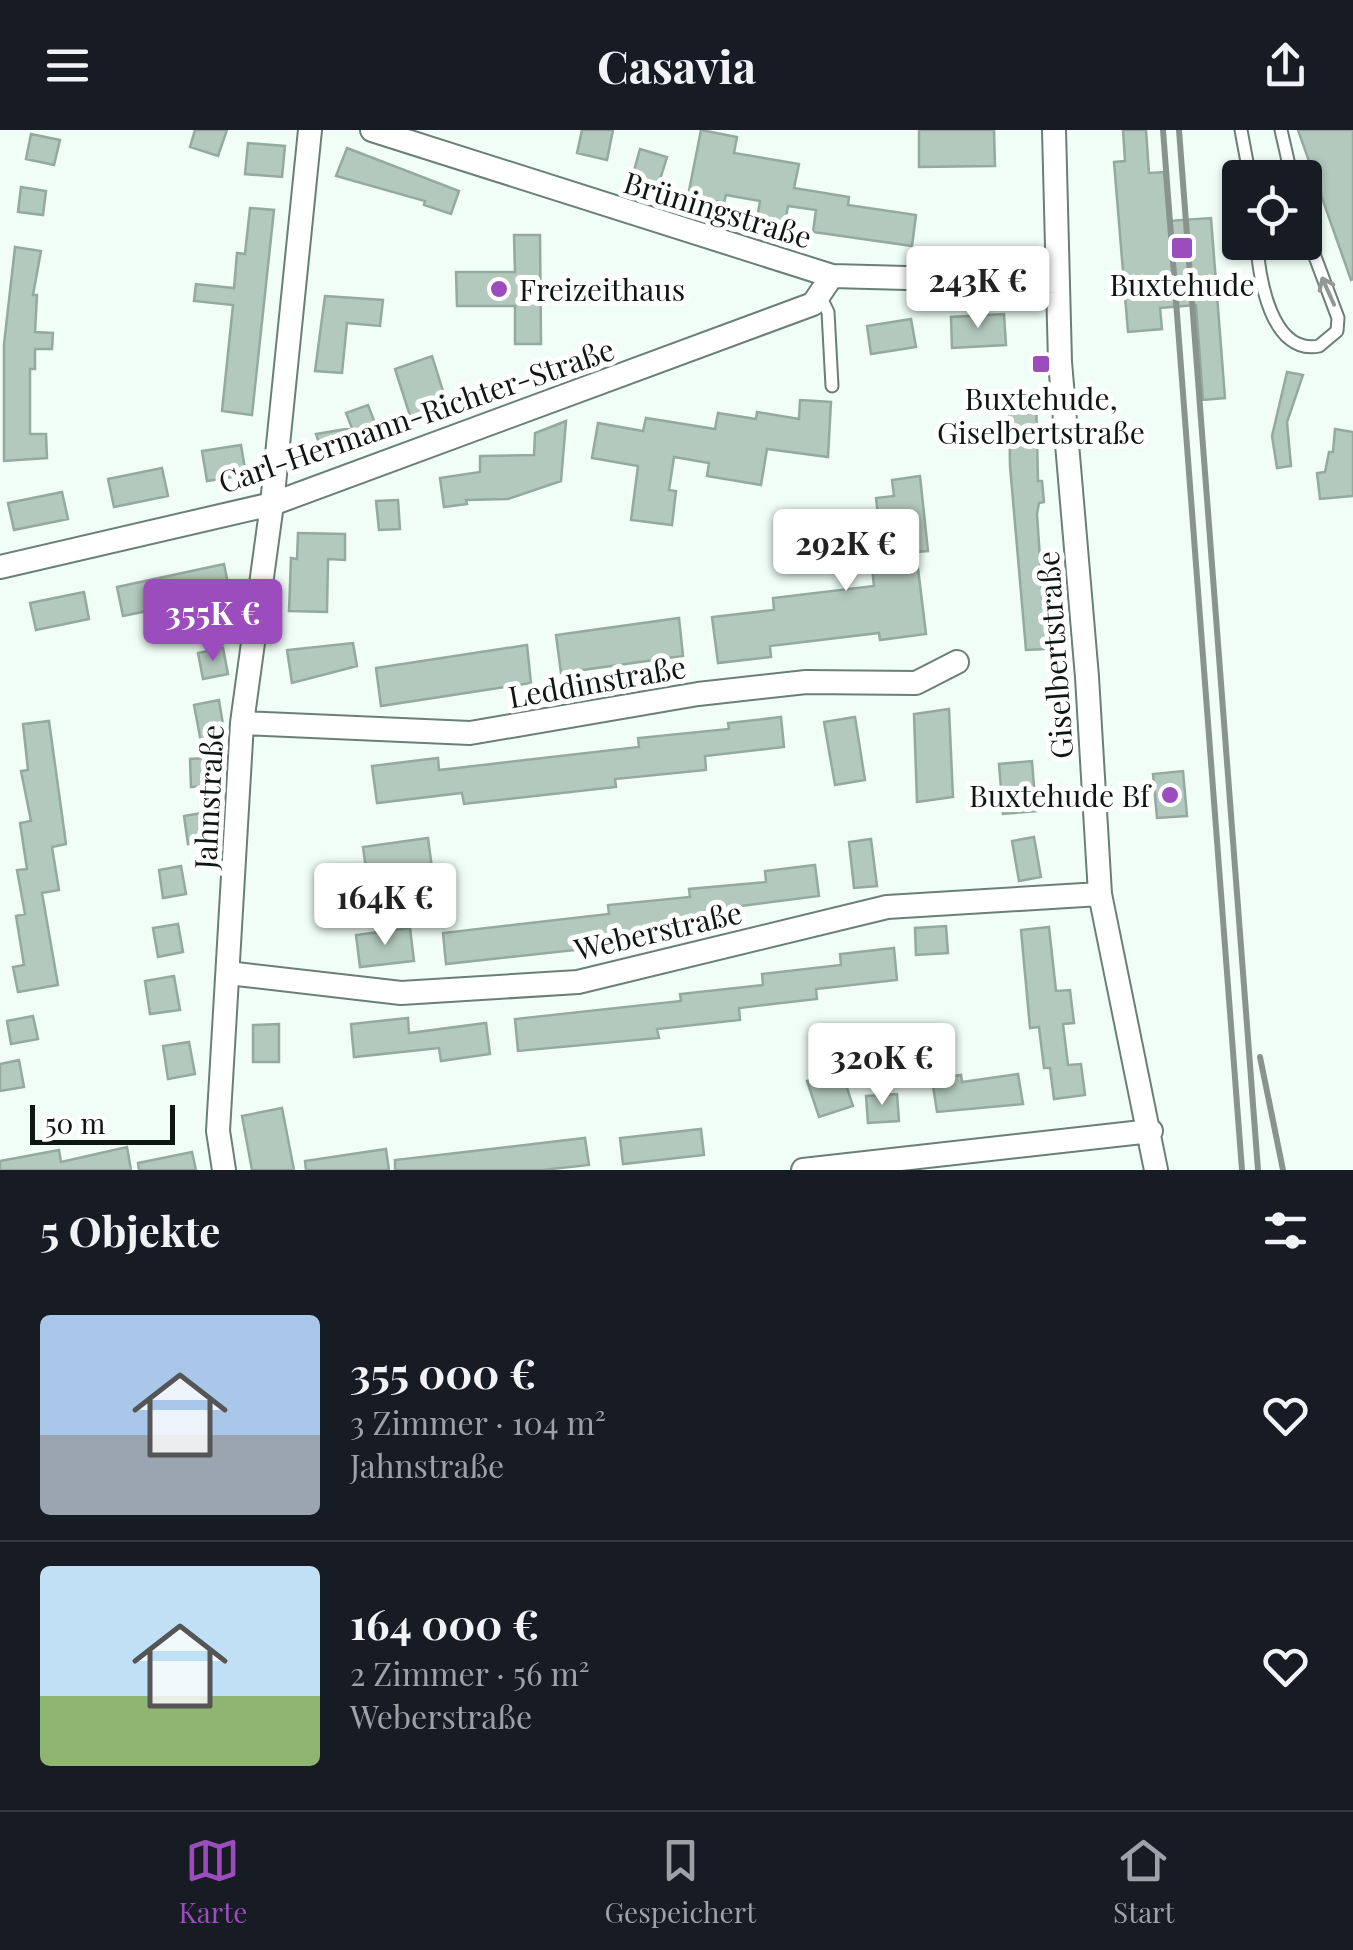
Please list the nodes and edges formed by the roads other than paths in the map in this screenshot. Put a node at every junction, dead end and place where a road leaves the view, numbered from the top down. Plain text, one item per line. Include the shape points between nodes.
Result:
1 (310, 130) edge
2 (372, 130) edge
3 (1054, 130) edge
4 (1242, 130) edge
5 (1280, 130) edge
6 (1247, 160) edge
7 (1288, 160) edge
8 (1258, 260) edge
9 (1316, 260) edge
10 (1057, 282) junction
11 (826, 285) junction
12 (832, 386) dead end
13 (272, 504) junction
14 (0, 567) edge
15 (957, 662) dead end
16 (242, 723) junction
17 (1100, 894) junction
18 (228, 973) junction
19 (1151, 1131) junction
20 (224, 1170) edge
21 (803, 1170) edge
22 (1156, 1170) edge

1 - 13 street, Jahnstraße
2 - 11 street, Brüningstraße
3 - 10 street, Giselbertstraße
4 - 6 lane
5 - 7 lane
8 -> 9 lane via 1279,326 1300,344 1319,346 1337,331 1338,318
10 - 11 street, Brüningstraße
10 - 17 street, Giselbertstraße
11 - 12 lane
11 - 13 street, Carl-Hermann-Richter-Straße via 813,304
13 - 14 street, Carl-Hermann-Richter-Straße
13 - 16 street, Jahnstraße
15 - 16 street, Leddinstraße via 916,683 806,682 698,694 470,734
16 - 18 street, Jahnstraße
17 - 18 street, Weberstraße via 887,907 578,982 401,993
17 - 19 street, Giselbertstraße
18 - 20 street, Jahnstraße via 218,1131
19 - 21 street
19 - 22 street, Giselbertstraße

